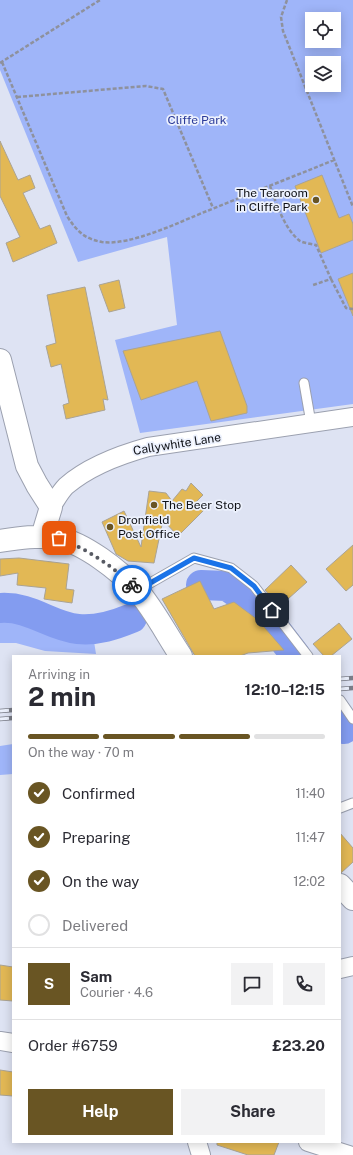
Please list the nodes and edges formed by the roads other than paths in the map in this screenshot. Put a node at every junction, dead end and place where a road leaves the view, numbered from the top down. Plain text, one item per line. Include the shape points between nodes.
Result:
1 (0, 360) edge
2 (304, 383) dead end
3 (353, 417) edge
4 (311, 423) junction
5 (51, 506) junction
6 (42, 537) junction
7 (0, 541) edge
8 (138, 590) junction
9 (180, 655) edge
10 (307, 655) edge
11 (341, 701) edge
12 (353, 719) edge
13 (353, 803) edge
14 (341, 808) edge
15 (353, 966) edge
16 (341, 969) edge
17 (0, 1041) edge
18 (12, 1043) edge
19 (197, 1143) edge
20 (311, 1143) edge
21 (201, 1155) edge
22 (349, 1155) edge

1 - 5 main road via 27,466
2 - 4 lane
3 - 4 street, Callywhite Lane
4 - 5 street, Callywhite Lane via 148,447 126,453 101,463 80,476 65,487
5 - 6 main road, Callywhite Lane
6 - 7 main road
6 - 8 main road via 59,538 77,545 110,566
8 - 9 main road
8 - 10 lane via 194,558 231,568 254,586
11 - 12 lane
13 - 14 lane
15 - 16 street
17 - 18 street
19 - 21 street
20 - 22 street

